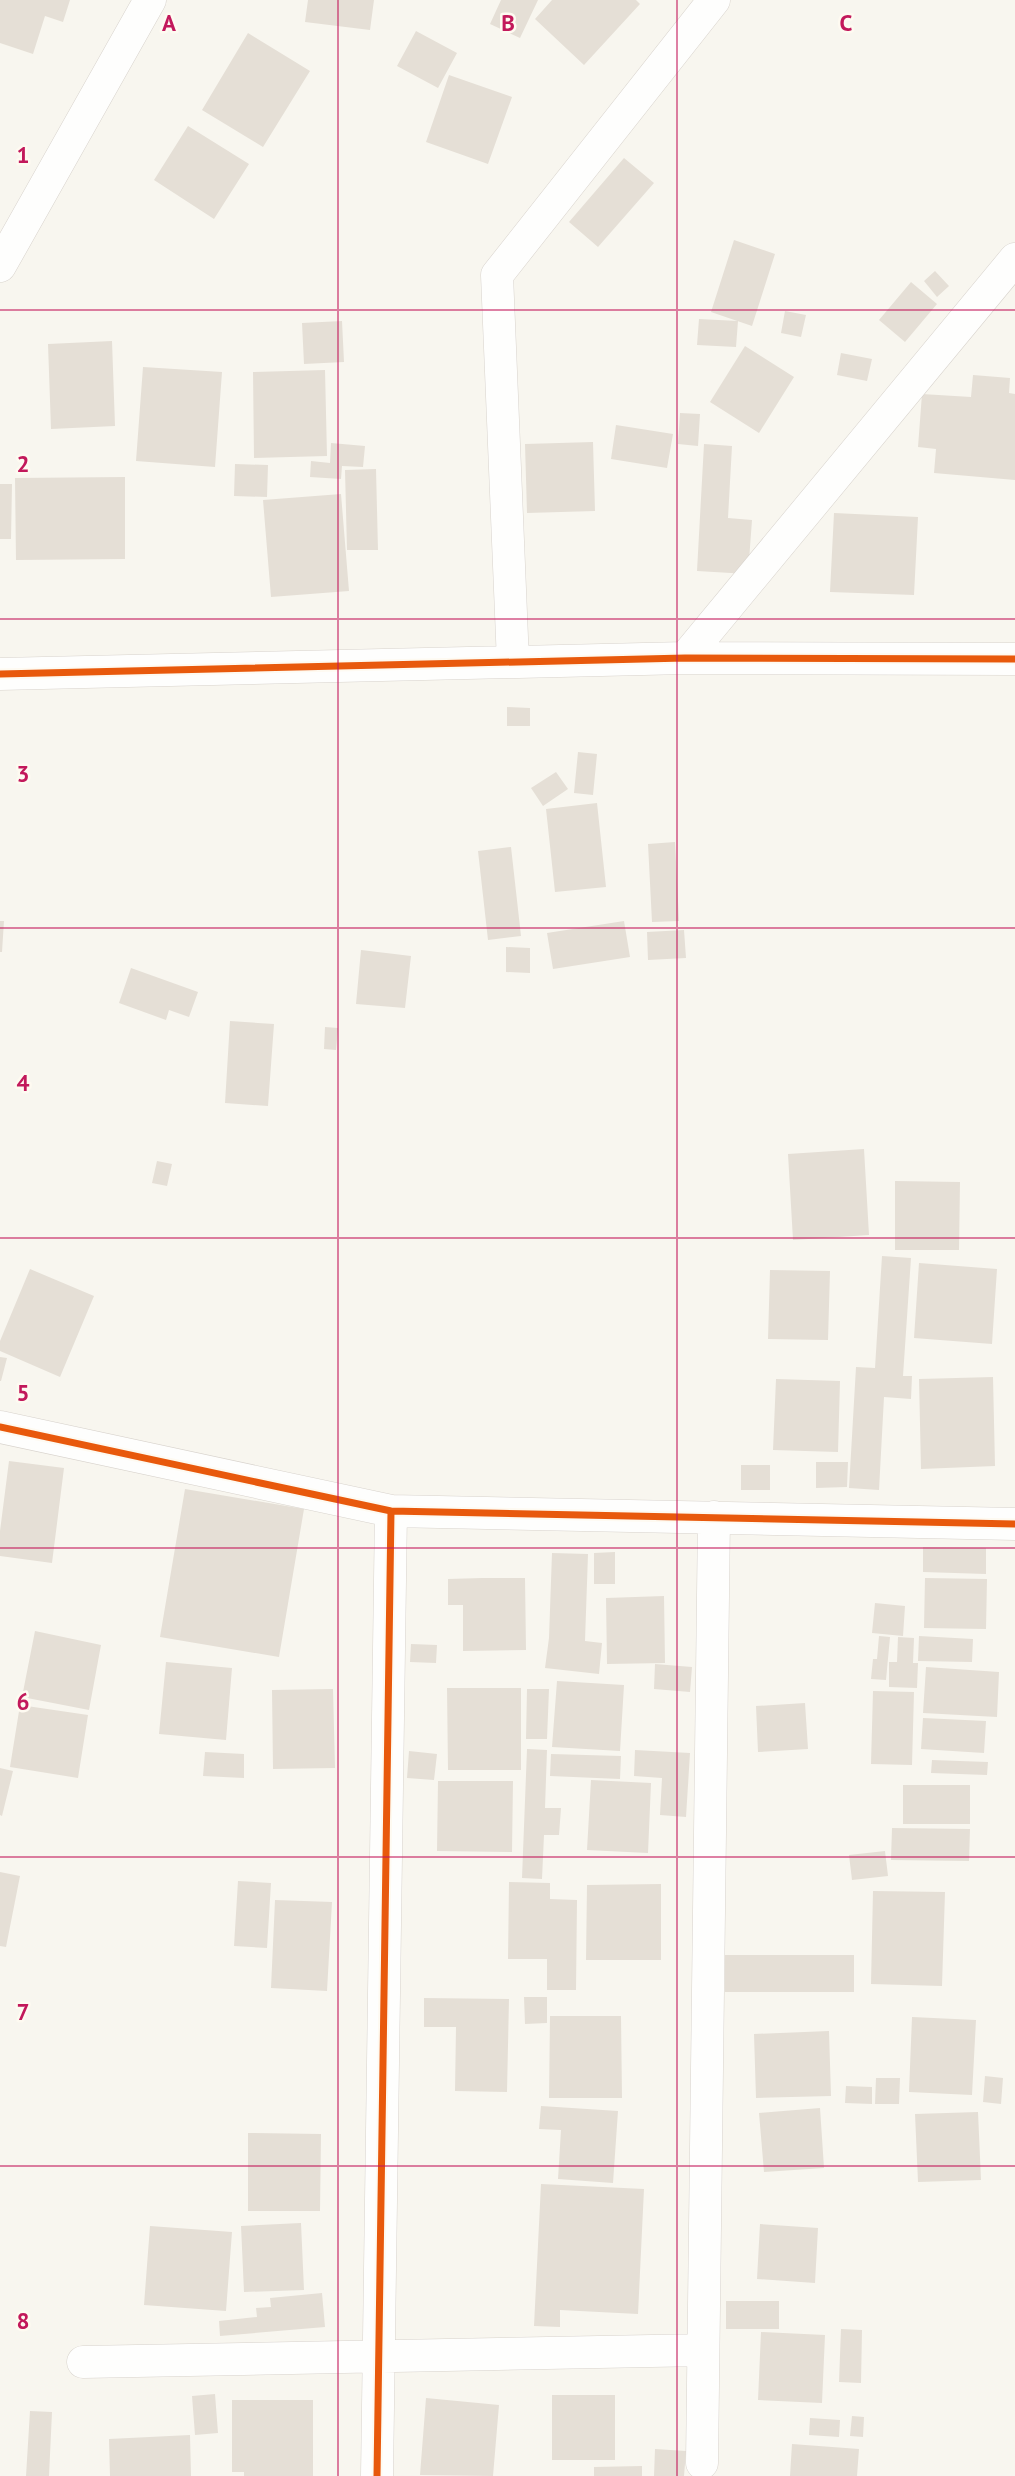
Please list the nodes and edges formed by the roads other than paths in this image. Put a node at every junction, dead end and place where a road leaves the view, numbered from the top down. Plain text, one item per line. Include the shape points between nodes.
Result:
1 (150, 0) edge
2 (714, 0) edge
3 (1015, 259) edge
4 (0, 266) edge
5 (685, 658) junction
6 (1015, 659) edge
7 (513, 662) junction
8 (0, 674) edge
9 (0, 1427) edge
10 (391, 1511) junction
11 (714, 1517) junction
12 (1015, 1524) edge
13 (703, 2350) junction
14 (379, 2356) junction
15 (83, 2362) dead end
16 (702, 2463) dead end
17 (377, 2476) edge

1 - 4 street
2 - 7 street via 497,275
3 - 5 street
5 - 6 street
5 - 7 street
7 - 8 street
9 - 10 street
10 - 11 street
10 - 14 street
11 - 12 street
11 - 13 street
13 - 14 street
13 - 16 street
14 - 15 street
14 - 17 street

